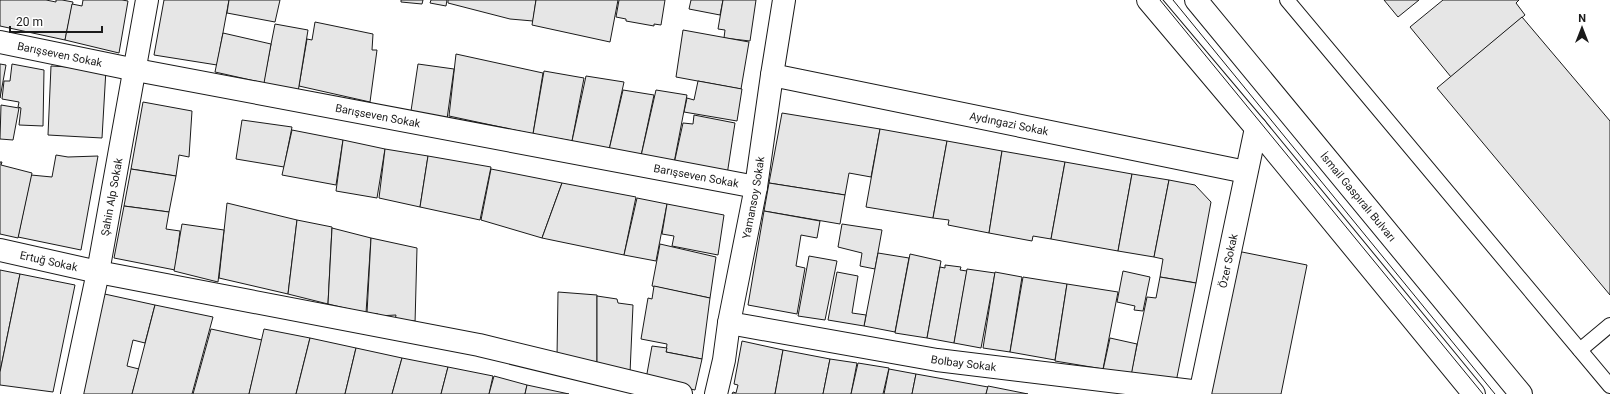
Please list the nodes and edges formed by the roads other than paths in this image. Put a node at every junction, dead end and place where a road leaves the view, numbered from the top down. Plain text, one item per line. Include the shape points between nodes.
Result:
1 (147, 0) edge
2 (784, 0) edge
3 (1148, 0) edge
4 (1196, 0) edge
5 (1287, 0) edge
6 (0, 42) edge
7 (136, 70) junction
8 (772, 75) junction
9 (1256, 128) junction
10 (1246, 172) junction
11 (756, 187) junction
12 (0, 250) edge
13 (98, 272) junction
14 (730, 323) junction
15 (1610, 325) edge
16 (1580, 350) junction
17 (1610, 386) edge
18 (1200, 393) edge
19 (72, 394) edge
20 (681, 394) edge
21 (716, 394) edge
22 (1474, 394) edge
23 (1521, 394) edge

1 - 7 street, Şahin Alp Sokak
2 - 8 street, Yamansoy Sokak
3 - 9 street
4 - 23 street, İsmail Gaspıralı Bulvarı
5 - 16 lane
6 - 7 street, Barışseven Sokak
7 - 11 street, Barışseven Sokak
7 - 13 street, Şahin Alp Sokak
8 - 10 street, Aydıngazi Sokak
8 - 11 street, Yamansoy Sokak
9 - 10 street, Özer Sokak
9 - 22 street
10 - 18 street, Özer Sokak
11 - 14 street, Yamansoy Sokak
12 - 13 street, Ertuğ Sokak
13 - 19 street, Şahin Alp Sokak
13 - 20 street, Ertuğ Sokak via 479,345
14 - 18 street, Bolbay Sokak via 937,360
14 - 21 street, Yamansoy Sokak
15 - 16 lane
16 - 17 lane

